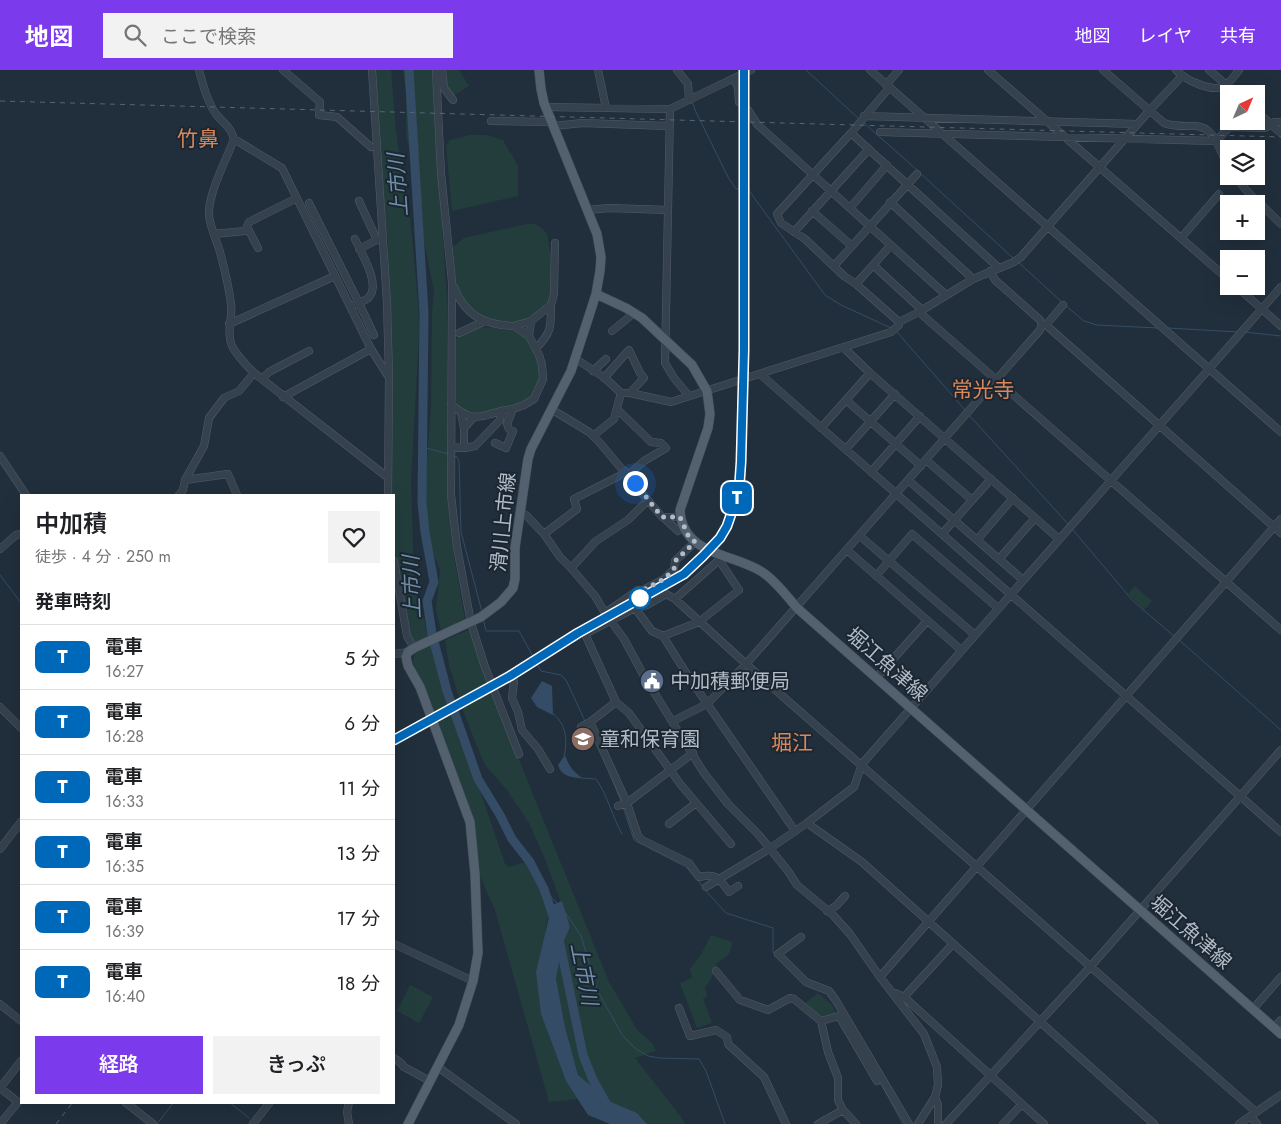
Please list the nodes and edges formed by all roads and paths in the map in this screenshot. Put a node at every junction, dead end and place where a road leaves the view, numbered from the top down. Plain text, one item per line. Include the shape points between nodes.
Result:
1 (199, 70) edge
2 (283, 70) edge
3 (372, 70) edge
4 (436, 70) edge
5 (442, 70) edge
6 (540, 70) edge
7 (598, 70) edge
8 (677, 70) edge
9 (740, 70) edge
10 (751, 70) edge
11 (870, 70) edge
12 (899, 70) edge
13 (988, 70) edge
14 (1103, 70) edge
15 (1176, 70) edge
16 (1210, 70) edge
17 (1239, 70) edge
18 (1182, 76) junction
19 (734, 79) junction
20 (1226, 85) joint
21 (888, 86) junction
22 (1220, 87) edge
23 (453, 100) dead end
24 (690, 100) junction
25 (739, 102) dead end
26 (546, 107) junction
27 (606, 108) junction
28 (670, 109) junction
29 (748, 110) dead end
30 (1149, 110) junction
31 (864, 116) junction
32 (924, 118) junction
33 (1265, 119) edge
34 (491, 121) dead end
35 (1048, 121) junction
36 (1281, 122) edge
37 (553, 124) junction
38 (1137, 124) junction
39 (1271, 124) junction
40 (669, 126) junction
41 (1265, 128) edge
42 (1226, 130) edge
43 (880, 132) dead end
44 (851, 133) junction
45 (940, 133) junction
46 (1281, 133) edge
47 (1065, 137) junction
48 (234, 139) junction
49 (1124, 140) junction
50 (1216, 141) junction
51 (371, 147) dead end
52 (869, 149) junction
53 (1220, 152) edge
54 (887, 165) junction
55 (1100, 167) junction
56 (813, 174) junction
57 (916, 174) dead end
58 (907, 183) junction
59 (1242, 185) edge
60 (831, 191) junction
61 (1219, 194) dead end
62 (297, 198) junction
63 (359, 201) dead end
64 (890, 202) junction
65 (309, 203) dead end
66 (850, 208) junction
67 (588, 210) junction
68 (668, 210) junction
69 (812, 211) junction
70 (1281, 224) edge
71 (869, 226) junction
72 (247, 227) junction
73 (1047, 227) junction
74 (794, 232) junction
75 (214, 234) junction
76 (1181, 238) junction
77 (355, 240) dead end
78 (555, 243) dead end
79 (891, 245) junction
80 (852, 246) junction
81 (258, 248) dead end
82 (359, 249) junction
83 (873, 265) junction
84 (834, 266) junction
85 (999, 268) junction
86 (990, 272) junction
87 (1220, 272) edge
88 (335, 276) junction
89 (972, 279) junction
90 (452, 282) junction
91 (856, 284) junction
92 (1281, 287) edge
93 (596, 294) junction
94 (1246, 295) edge
95 (946, 296) junction
96 (359, 303) junction
97 (551, 305) junction
98 (1063, 305) dead end
99 (350, 307) junction
100 (1262, 309) junction
101 (920, 311) junction
102 (634, 313) junction
103 (531, 320) junction
104 (483, 322) junction
105 (899, 322) junction
106 (230, 324) junction
107 (1044, 325) junction
108 (514, 326) junction
109 (1281, 326) edge
110 (612, 331) dead end
111 (459, 333) dead end
112 (374, 335) dead end
113 (529, 336) junction
114 (665, 339) junction
115 (536, 348) junction
116 (844, 348) junction
117 (371, 349) junction
118 (309, 352) dead end
119 (576, 359) junction
120 (606, 359) dead end
121 (1210, 370) junction
122 (593, 371) junction
123 (254, 373) junction
124 (870, 373) junction
125 (760, 374) junction
126 (388, 376) junction
127 (604, 378) junction
128 (262, 379) junction
129 (996, 380) junction
130 (707, 391) junction
131 (621, 393) junction
132 (630, 393) junction
133 (895, 394) junction
134 (689, 396) junction
135 (284, 397) junction
136 (846, 400) junction
137 (451, 404) junction
138 (513, 409) junction
139 (551, 409) junction
140 (617, 409) junction
141 (502, 411) junction
142 (461, 413) junction
143 (920, 416) junction
144 (473, 418) junction
145 (870, 422) junction
146 (1160, 425) junction
147 (464, 428) junction
148 (821, 428) junction
149 (1281, 432) edge
150 (593, 436) junction
151 (945, 439) junction
152 (495, 443) dead end
153 (895, 444) junction
154 (451, 447) junction
155 (464, 448) junction
156 (846, 449) junction
157 (0, 456) edge
158 (926, 460) junction
159 (921, 466) junction
160 (871, 472) junction
161 (627, 473) junction
162 (386, 476) junction
163 (991, 479) junction
164 (185, 480) junction
165 (908, 480) junction
166 (1111, 481) junction
167 (25, 494) edge
168 (180, 494) edge
169 (237, 494) edge
170 (388, 494) edge
171 (896, 494) junction
172 (1013, 498) junction
173 (648, 500) junction
174 (972, 500) junction
175 (520, 512) junction
176 (662, 517) junction
177 (680, 517) junction
178 (1035, 518) junction
179 (1281, 519) edge
180 (954, 520) junction
181 (1274, 527) junction
182 (678, 531) dead end
183 (1281, 533) edge
184 (20, 534) edge
185 (544, 534) junction
186 (942, 534) junction
187 (860, 536) junction
188 (1059, 539) junction
189 (977, 540) junction
190 (695, 542) junction
191 (0, 548) edge
192 (848, 550) junction
193 (718, 557) junction
194 (999, 559) junction
195 (889, 561) junction
196 (395, 567) edge
197 (572, 568) junction
198 (876, 576) junction
199 (1023, 580) junction
200 (1226, 582) junction
201 (1010, 595) junction
202 (675, 599) junction
203 (635, 608) junction
204 (797, 608) junction
205 (998, 608) junction
206 (605, 613) junction
207 (610, 620) junction
208 (927, 621) junction
209 (699, 622) junction
210 (471, 623) junction
211 (1281, 630) edge
212 (975, 635) junction
213 (663, 636) junction
214 (411, 650) junction
215 (961, 650) junction
216 (395, 654) edge
217 (746, 664) junction
218 (510, 676) dead end
219 (877, 677) junction
220 (1126, 696) junction
221 (616, 702) junction
222 (707, 704) junction
223 (0, 707) edge
224 (911, 707) junction
225 (673, 721) junction
226 (590, 722) junction
227 (20, 727) edge
228 (581, 727) dead end
229 (1281, 750) edge
230 (693, 753) junction
231 (518, 754) dead end
232 (862, 764) junction
233 (550, 769) dead end
234 (670, 769) junction
235 (1241, 795) junction
236 (627, 802) junction
237 (696, 803) junction
238 (618, 806) dead end
239 (1026, 810) junction
240 (20, 823) edge
241 (806, 823) junction
242 (669, 824) dead end
243 (795, 831) junction
244 (1281, 832) edge
245 (731, 844) dead end
246 (0, 849) edge
247 (769, 849) junction
248 (977, 866) junction
249 (720, 879) junction
250 (738, 886) dead end
251 (706, 887) dead end
252 (845, 896) dead end
253 (1140, 910) junction
254 (827, 911) junction
255 (929, 921) junction
256 (801, 938) dead end
257 (395, 944) edge
258 (950, 946) dead end
259 (1091, 966) junction
260 (716, 971) dead end
261 (880, 977) junction
262 (1281, 977) edge
263 (473, 981) junction
264 (892, 991) junction
265 (904, 997) junction
266 (0, 1004) edge
267 (679, 1008) dead end
268 (1253, 1009) junction
269 (20, 1020) edge
270 (1281, 1020) edge
271 (821, 1021) junction
272 (1041, 1022) junction
273 (1278, 1031) edge
274 (395, 1059) edge
275 (20, 1062) edge
276 (438, 1067) junction
277 (992, 1076) junction
278 (430, 1081) junction
279 (877, 1081) dead end
280 (1281, 1095) edge
281 (935, 1097) junction
282 (128, 1104) edge
283 (269, 1104) edge
284 (349, 1104) edge
285 (1022, 1104) junction
286 (843, 1110) junction
287 (1253, 1114) junction
288 (256, 1123) edge
289 (905, 1123) edge
290 (0, 1124) edge
291 (153, 1124) edge
292 (349, 1124) edge
293 (408, 1124) edge
294 (516, 1124) edge
295 (786, 1124) edge
296 (818, 1124) edge
297 (856, 1124) edge
298 (918, 1124) edge
299 (938, 1124) edge
300 (946, 1124) edge
301 (1003, 1124) edge
302 (1044, 1124) edge
303 (1154, 1124) edge
304 (1238, 1124) edge
305 (1257, 1124) edge

1 - 48 street via 207,97
2 - 51 street via 320,102 319,115 337,117
3 - 126 street via 387,293
4 - 90 street via 441,173
5 - 23 street via 444,88
6 - 26 main road, 滑川上市線
7 - 27 street
8 - 24 street via 686,80
9 - 19 street
10 - 19 street
11 - 21 street
12 - 21 street
13 - 35 street
14 - 30 street
15 - 18 street
16 - 20 street
17 - 20 street
18 - 22 street via 1195,83
18 - 30 street
19 - 24 street
19 - 25 street
21 - 31 street
21 - 32 street
24 - 28 street
26 - 27 street
26 - 37 main road, 滑川上市線
27 - 28 street
28 - 40 street
29 - 56 street via 757,124
30 - 38 street
30 - 50 street via 1171,126 1206,128
31 - 32 street
31 - 44 street
32 - 35 street
32 - 45 street
33 - 39 street
34 - 37 street
35 - 38 street
35 - 47 street
36 - 39 street
37 - 40 street
37 - 67 main road, 滑川上市線
38 - 49 street
39 - 41 street
39 - 46 street
40 - 68 street
42 - 50 street
43 - 45 street
44 - 52 street
44 - 56 street
45 - 47 street
45 - 73 street
47 - 49 street
47 - 55 street
48 - 62 street via 282,168
48 - 75 street via 211,201 209,216
49 - 50 street
49 - 55 street
50 - 53 street
52 - 54 street
52 - 60 street
54 - 58 street
54 - 66 street
55 - 73 street
55 - 76 street
56 - 60 street
56 - 74 street via 777,214 781,223
57 - 58 street
58 - 64 street
58 - 85 street
59 - 70 street
60 - 66 street
60 - 69 street
61 - 76 street
62 - 72 street via 249,222
62 - 88 street
63 - 82 street via 377,240
64 - 71 street
64 - 89 street
65 - 96 street
66 - 71 street
67 - 68 street
67 - 93 main road, 滑川上市線 via 600,245
68 - 114 street
69 - 74 street
69 - 80 street
71 - 79 street
71 - 80 street
72 - 75 street via 244,232
72 - 81 street
73 - 85 street via 1021,257
73 - 121 street
74 - 84 street
75 - 106 street via 232,309
76 - 87 street
77 - 82 street
78 - 97 street
79 - 83 street
79 - 95 street
80 - 84 street
82 - 96 street via 373,282 368,298
83 - 91 street
83 - 101 street
84 - 91 street
85 - 86 street
86 - 89 street
86 - 107 street
88 - 99 street
88 - 106 street
89 - 95 street
90 - 104 street via 462,303
90 - 137 street
91 - 105 street
92 - 100 street
93 - 102 main road
93 - 119 main road, 滑川上市線
94 - 100 street
95 - 101 street
96 - 99 street
96 - 112 street
97 - 103 street
97 - 115 street via 549,333
98 - 107 street
99 - 117 street
100 - 109 street
100 - 121 street
101 - 105 street
101 - 129 street
102 - 110 street
102 - 114 main road
103 - 108 street
103 - 113 street
104 - 108 street
104 - 111 street
105 - 116 street via 891,332
106 - 123 street via 232,346
107 - 129 street
107 - 146 street
108 - 113 street
113 - 115 street
114 - 130 main road via 692,365
114 - 134 street via 665,363
115 - 138 street via 543,378 534,399
116 - 124 street
116 - 125 street
117 - 126 street
117 - 135 street
118 - 128 street via 269,372
119 - 122 street
119 - 139 main road, 滑川上市線
120 - 122 street
121 - 146 street
121 - 149 street
122 - 127 street
123 - 128 street
123 - 164 street via 239,391 224,398 209,418 204,446
124 - 133 street
124 - 136 street
125 - 130 street
125 - 148 street
126 - 162 street
127 - 131 street
127 - 132 street via 629,350 644,378
128 - 135 street
129 - 151 street
129 - 166 street
130 - 134 street
130 - 177 main road via 708,428 682,501
131 - 132 street
131 - 140 street
132 - 134 street via 671,402
133 - 143 street
133 - 145 street
135 - 162 street
136 - 145 street
136 - 148 street
137 - 142 street
137 - 154 street
138 - 141 street
138 - 152 street via 507,424 513,431 506,448
139 - 150 street
139 - 175 main road, 滑川上市線 via 531,449
140 - 150 street via 614,419
140 - 161 street via 651,442 661,443 666,448
141 - 144 street
141 - 155 street via 500,420 475,446
142 - 144 street
142 - 147 street
143 - 151 street
143 - 153 street
144 - 147 street
145 - 153 street
145 - 156 street
146 - 166 street
146 - 181 street
147 - 155 street
148 - 156 street
150 - 161 street
151 - 158 street
151 - 163 street
153 - 159 street
153 - 160 street
154 - 155 street
154 - 210 street via 456,540
156 - 160 street
157 - 167 street
158 - 159 street
158 - 174 street
159 - 165 street
160 - 171 street
161 - 173 street
161 - 185 street via 574,499 577,508
162 - 170 street
163 - 172 street
163 - 174 street
164 - 168 street
164 - 169 street via 228,474
165 - 171 street
165 - 180 street
166 - 188 street
166 - 200 street
171 - 186 street
171 - 187 street
172 - 178 street
172 - 189 street
173 - 176 street
173 - 197 street via 628,520 596,541
174 - 180 street
175 - 185 street
175 - 210 main road, 滑川上市線 via 513,588 489,612
176 - 177 street
176 - 182 street
177 - 190 main road
178 - 188 street
178 - 194 street
179 - 181 street
180 - 186 street
180 - 189 street
181 - 183 street
181 - 200 street
184 - 191 street
185 - 197 street
186 - 201 street
187 - 192 street
187 - 195 street
188 - 199 street
189 - 194 street
190 - 193 main road, 堀江魚津線
190 - 206 street via 675,561 674,569 664,579 638,590
192 - 198 street
192 - 204 street
193 - 202 street
193 - 204 main road, 堀江魚津線 via 765,574
193 - 209 street via 739,590
194 - 199 street
195 - 198 street
195 - 205 street via 912,534
195 - 212 street
196 - 214 street
197 - 206 street
198 - 208 street
199 - 201 street
200 - 211 street
200 - 220 street
201 - 205 street
201 - 220 street
202 - 203 street via 666,594
202 - 209 street
203 - 207 street
203 - 213 street via 652,631
204 - 217 street
204 - 219 main road, 堀江魚津線
205 - 212 street
206 - 207 street
207 - 221 street via 585,634
207 - 225 street
208 - 215 street
208 - 219 street
209 - 213 street
209 - 217 street
210 - 214 main road, 滑川上市線
210 - 231 street
212 - 215 street
213 - 222 street
214 - 216 street
214 - 263 main road via 406,657 408,666 420,687 470,822 478,928
215 - 224 street
217 - 222 street
217 - 232 street
218 - 233 street via 514,681 512,698 522,730
219 - 224 main road, 堀江魚津線
220 - 235 street
220 - 239 street
221 - 226 street
221 - 234 street via 629,713
222 - 225 street
222 - 243 street
223 - 227 street
224 - 232 street
224 - 239 main road, 堀江魚津線
225 - 230 street
226 - 228 street
226 - 236 street
229 - 235 street
230 - 234 street
230 - 247 street via 704,774
232 - 241 street via 854,786
232 - 248 street
234 - 236 street
234 - 237 street
235 - 244 street
235 - 253 street
236 - 238 street
236 - 249 street via 642,840 689,864 699,877 709,875
237 - 242 street
237 - 245 street
239 - 248 street
239 - 253 main road, 堀江魚津線
240 - 246 street
241 - 243 street
241 - 255 street via 862,862
243 - 247 street
247 - 249 street
247 - 254 street via 797,885
248 - 255 street
248 - 259 street
249 - 250 street via 729,892
249 - 251 street
252 - 254 street
253 - 259 street
253 - 268 main road, 堀江魚津線
254 - 261 street via 850,934
255 - 261 street
255 - 272 street
256 - 289 street via 778,954 806,982 829,991 836,999
257 - 263 street
258 - 265 street
259 - 272 street
259 - 287 street
260 - 271 street via 740,1000 768,1010 794,999
261 - 264 street
262 - 268 street
263 - 276 main road via 459,1025
264 - 265 street
264 - 281 street via 932,1050 937,1068
265 - 277 street
266 - 269 street
267 - 295 street via 690,1036 716,1030 727,1036 728,1044 764,1078
268 - 273 main road, 堀江魚津線
270 - 273 street
271 - 279 street via 839,1016
271 - 286 street via 838,1078 838,1100
272 - 277 street
272 - 303 street
274 - 278 street
275 - 290 street via 0,1088 18,1102
276 - 278 main road
276 - 294 street
277 - 285 street
277 - 300 street
278 - 293 main road
280 - 287 street
281 - 298 street
281 - 299 street
282 - 291 street
283 - 288 street
284 - 292 street
285 - 301 street
285 - 302 street
286 - 296 street
286 - 297 street
287 - 304 street
287 - 305 street

